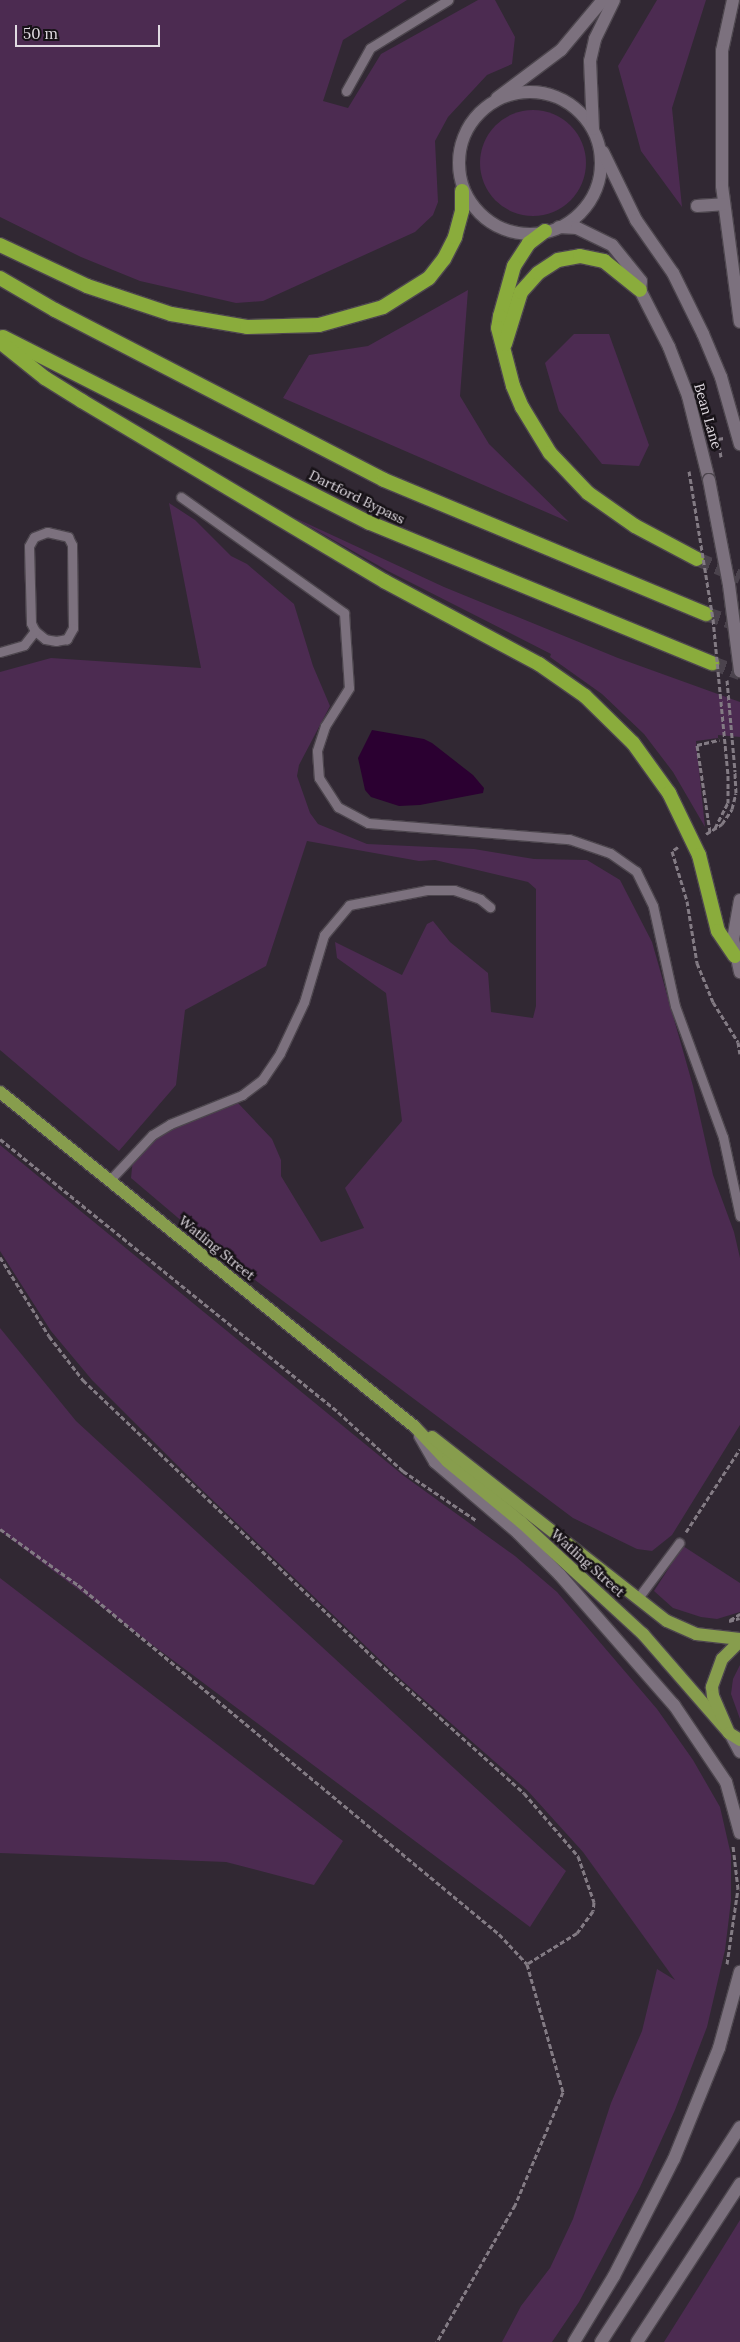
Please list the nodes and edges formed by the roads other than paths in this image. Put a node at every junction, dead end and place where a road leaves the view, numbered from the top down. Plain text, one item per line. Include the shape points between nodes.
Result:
1 (448, 0) edge
2 (602, 0) edge
3 (614, 0) edge
4 (733, 0) edge
5 (346, 91) dead end
6 (489, 104) junction
7 (593, 129) junction
8 (598, 143) junction
9 (462, 191) junction
10 (723, 204) junction
11 (697, 206) dead end
12 (558, 227) junction
13 (545, 232) junction
14 (0, 245) edge
15 (0, 278) edge
16 (640, 290) junction
17 (740, 322) edge
18 (0, 335) edge
19 (0, 342) edge
20 (504, 344) junction
21 (740, 444) edge
22 (181, 497) dead end
23 (697, 559) tunnel mouth
24 (706, 614) tunnel mouth
25 (35, 632) junction
26 (0, 652) edge
27 (712, 663) tunnel mouth
28 (740, 671) edge
29 (740, 900) edge
30 (490, 907) dead end
31 (735, 956) junction
32 (740, 972) edge
33 (0, 1092) edge
34 (109, 1180) junction
35 (740, 1216) edge
36 (415, 1427) junction
37 (679, 1543) road end
38 (638, 1598) junction
39 (740, 1640) edge
40 (733, 1736) edge
41 (740, 1752) edge
42 (740, 1833) edge
43 (740, 1972) edge
44 (740, 2127) edge
45 (740, 2184) edge
46 (574, 2342) edge
47 (601, 2342) edge
48 (637, 2342) edge

1 - 5 lane via 370,48
2 - 6 main road via 561,50
3 - 7 main road via 595,39 589,66
4 - 10 main road via 722,51
6 - 7 main road via 532,91 547,93 574,106
6 - 9 main road via 478,114 462,140 459,155
7 - 8 main road
8 - 12 main road via 601,165 597,187 582,211
8 - 21 main road, Bean Lane via 636,220 673,273 703,334 721,377
9 - 13 main road via 478,210 503,228 516,232
9 - 14 highway via 462,210 455,237 429,278 383,307 318,325 247,327 172,314 87,286
10 - 11 main road
10 - 17 main road
12 - 13 main road
12 - 16 main road, Bean Lane via 577,228 612,245 642,280
13 - 20 highway via 527,245 506,286 498,328
15 - 24 highway, Dartford Bypass via 55,310 384,480
16 - 20 highway via 604,261 580,256 558,260 538,273 521,292
16 - 28 main road, Bean Lane, bridge via 688,396 709,480 729,585
18 - 27 highway, Dartford Bypass via 370,523
19 - 31 highway via 45,378 82,401 370,572 539,664 585,696 633,743 669,793 696,847 718,931
20 - 23 highway via 513,386 522,408 535,432 563,469 617,514
22 - 35 lane via 344,613 349,688 325,726 317,751 320,778 338,807 368,823 570,839 610,852 636,871 653,906 673,997 723,1137
25 - 25 lane via 56,641 66,638 72,628 72,545 68,537 58,532 34,537 29,546 31,623
25 - 26 lane via 24,645
29 - 31 main road via 734,930
30 - 34 lane via 480,899 454,890 427,890 349,905 324,935 304,1002 280,1052 258,1084 235,1099 164,1127 143,1143
31 - 32 main road
33 - 34 main road, Watling Street
34 - 36 main road, Watling Street
36 - 38 main road, Watling Street via 438,1440
36 - 40 main road, Watling Street via 447,1461 521,1522 643,1634
36 - 42 main road via 436,1462 547,1561 674,1706 726,1782
37 - 38 lane
38 - 39 main road, Watling Street via 667,1621 687,1630
39 - 40 main road via 722,1660 712,1688 712,1696
40 - 41 main road
43 - 46 main road via 713,2064 674,2160 614,2276
44 - 47 main road
45 - 48 main road

